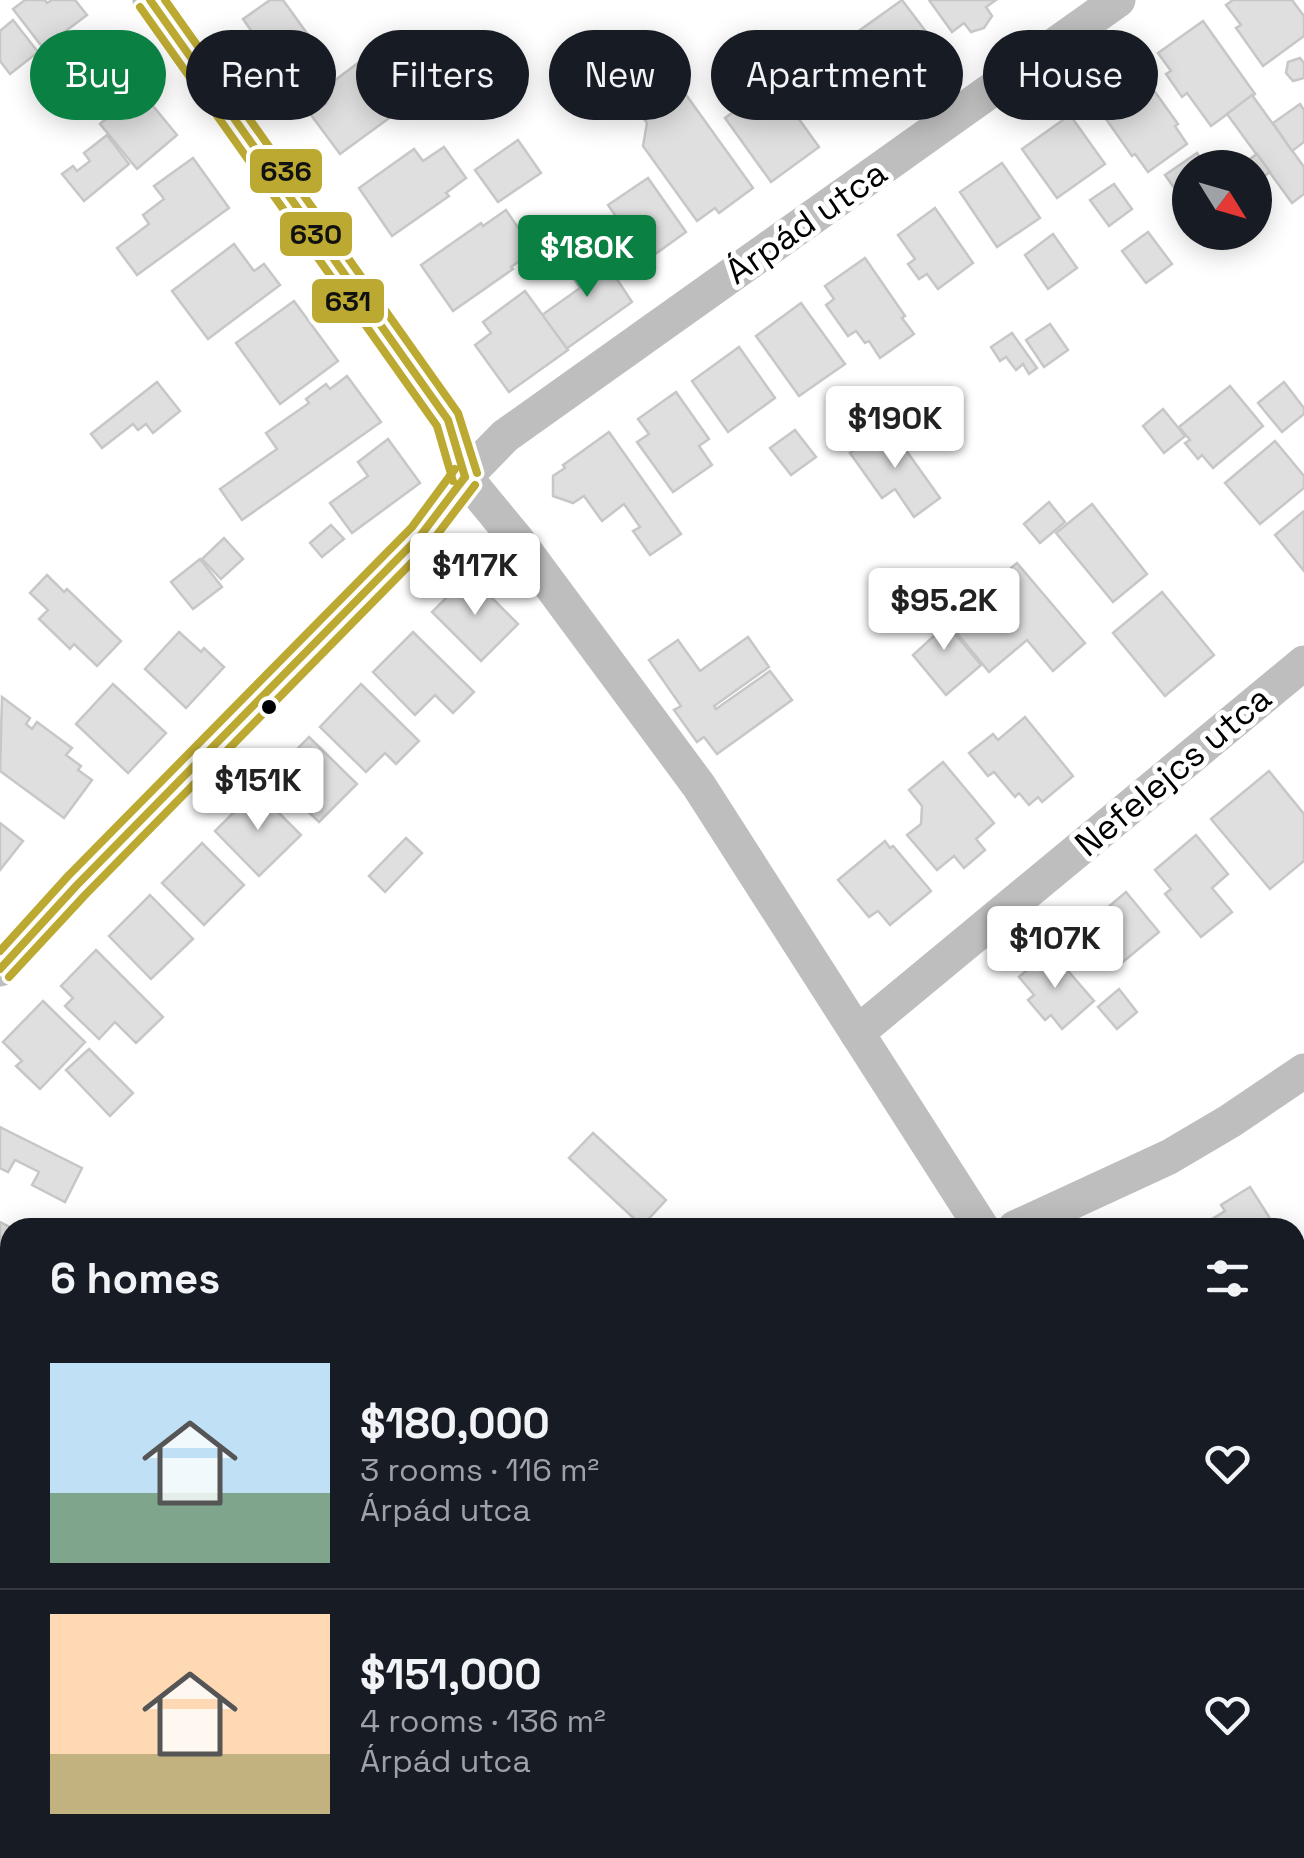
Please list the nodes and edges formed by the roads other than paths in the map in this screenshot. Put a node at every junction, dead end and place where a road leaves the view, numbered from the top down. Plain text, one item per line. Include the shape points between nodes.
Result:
1 (150, 0) edge
2 (1118, 0) edge
3 (466, 477) junction
4 (1304, 663) edge
5 (0, 969) edge
6 (857, 1033) junction
7 (1304, 1071) edge
8 (976, 1218) edge
9 (1037, 1218) edge

1 - 3 street via 448,420
2 - 3 street, Árpád utca via 505,436
3 - 5 street, Árpád utca via 421,534
3 - 6 street via 699,786
4 - 6 street, Nefelejcs utca
6 - 8 street
7 - 9 street via 1169,1157

